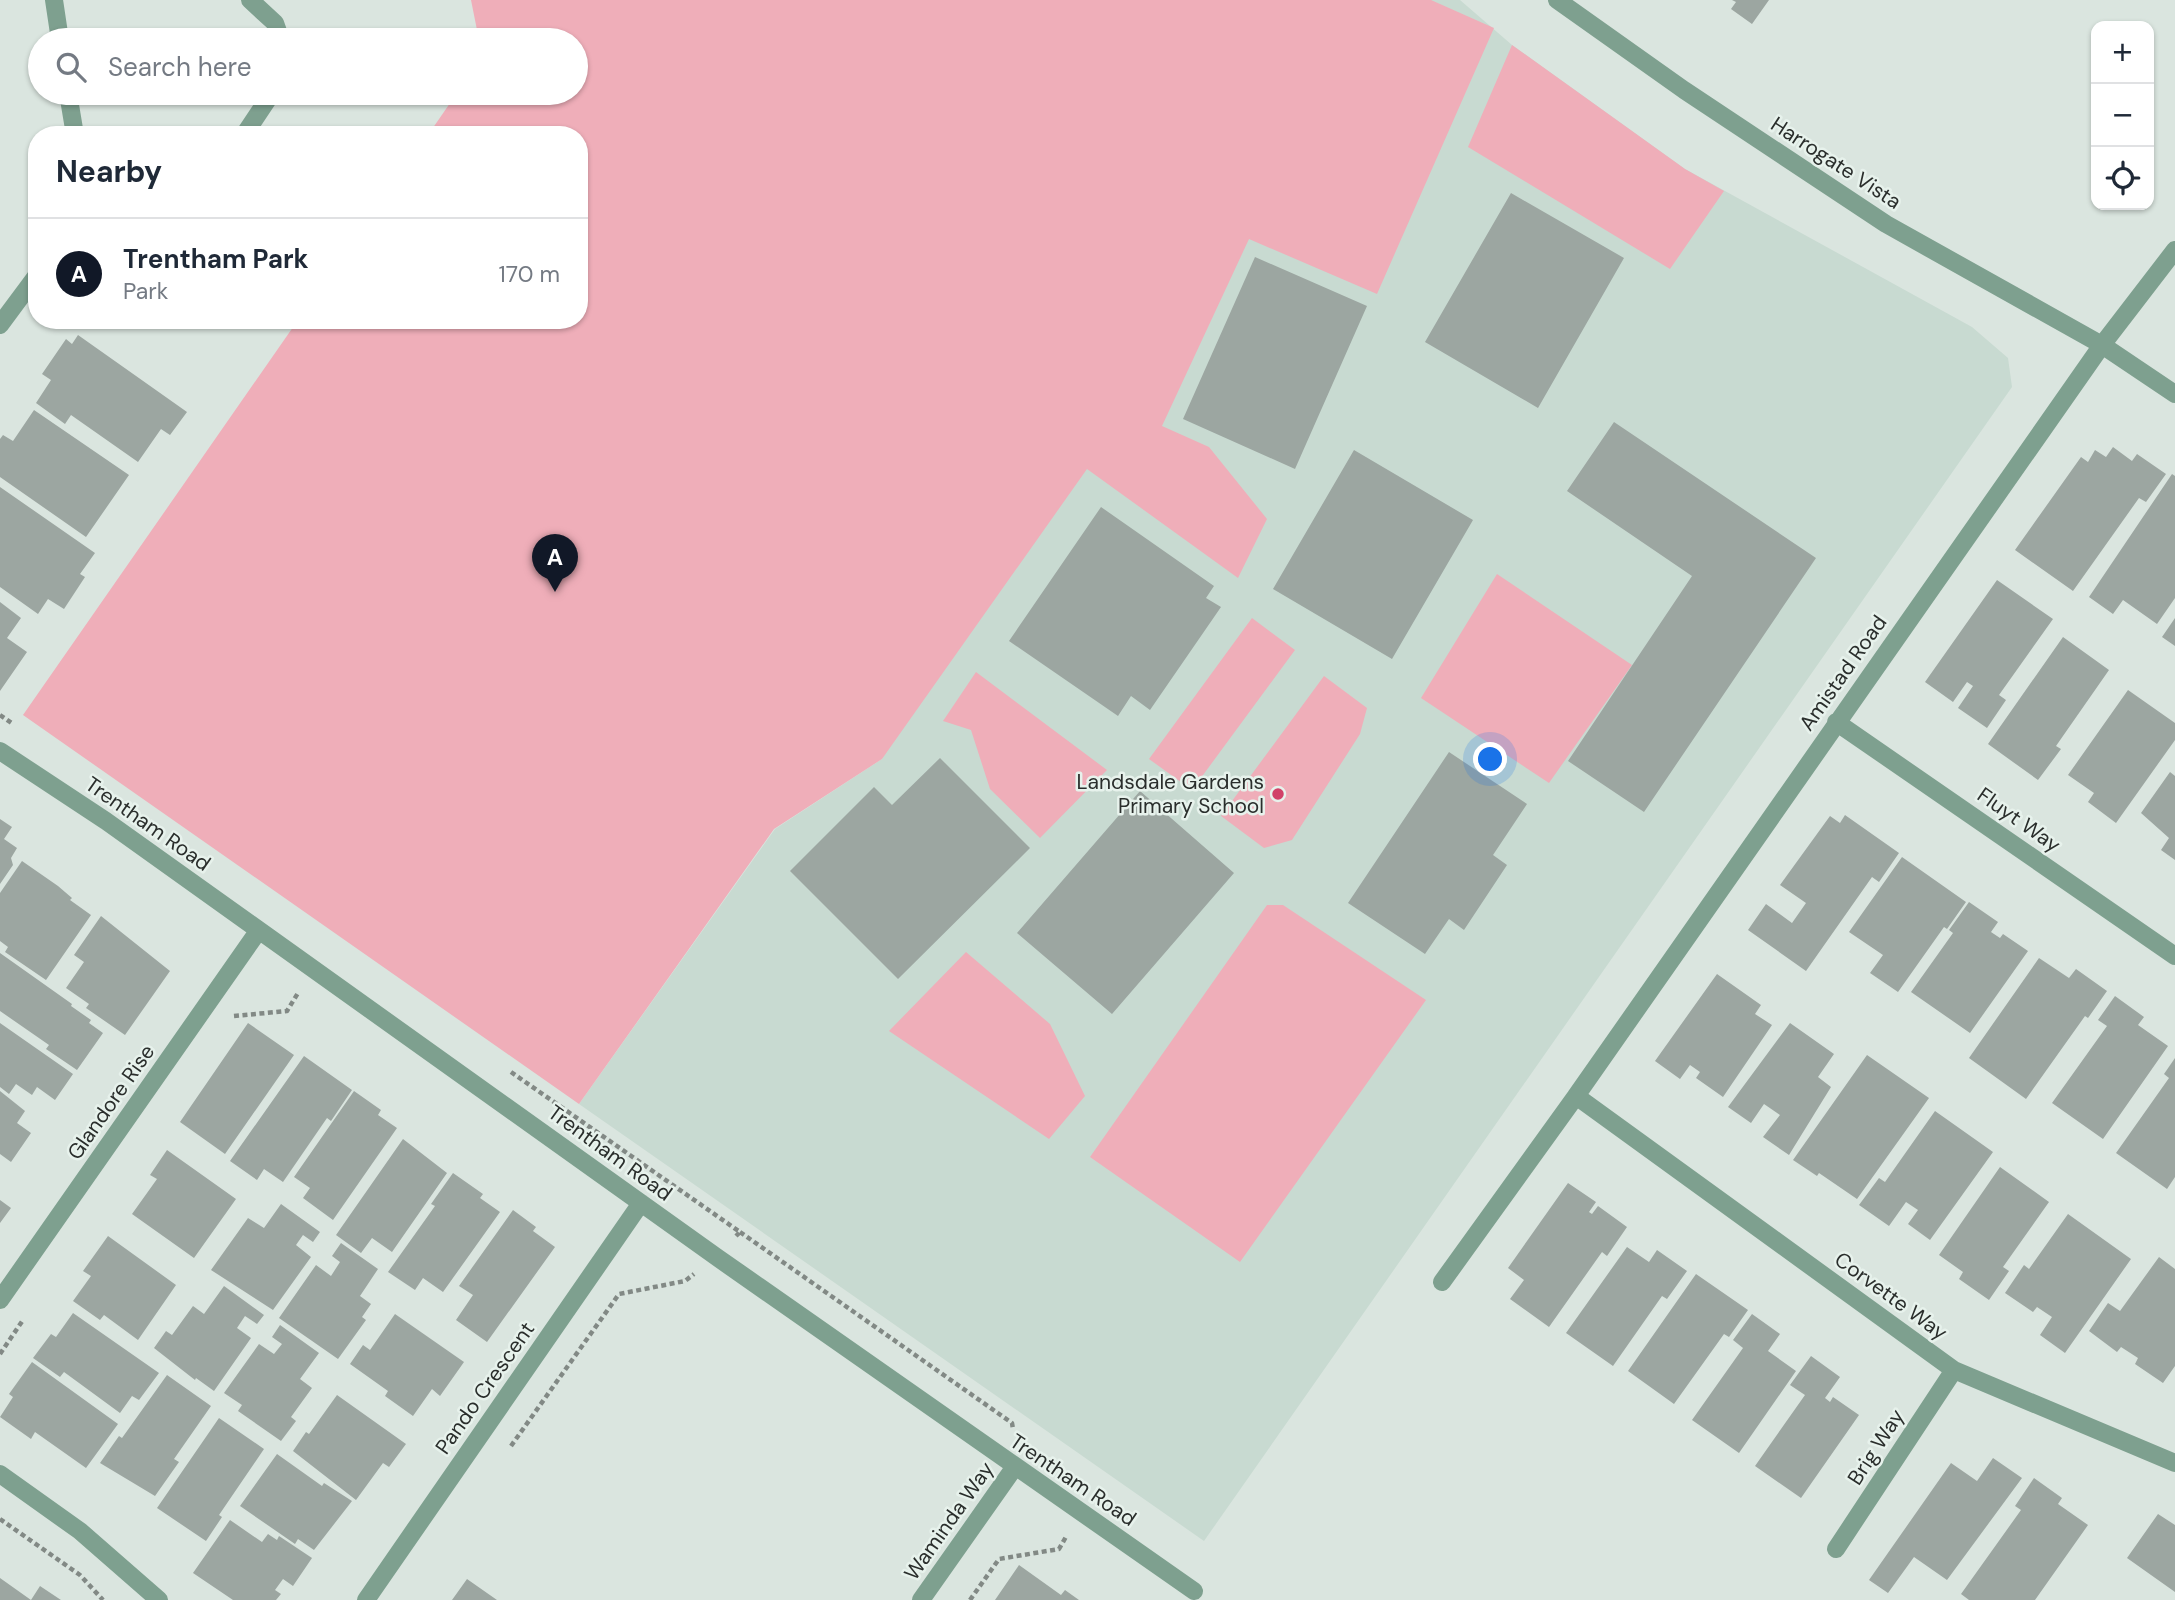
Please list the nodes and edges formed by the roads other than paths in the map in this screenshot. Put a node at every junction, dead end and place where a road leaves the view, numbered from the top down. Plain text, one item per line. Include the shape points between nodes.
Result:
1 (54, 0) edge
2 (250, 0) edge
3 (1557, 0) edge
4 (58, 28) edge
5 (277, 28) edge
6 (70, 105) edge
7 (264, 105) edge
8 (74, 126) edge
9 (250, 126) edge
10 (2175, 250) edge
11 (28, 287) edge
12 (0, 326) edge
13 (2102, 345) junction
14 (2175, 394) edge
15 (1836, 722) junction
16 (0, 751) edge
17 (259, 930) junction
18 (2175, 956) edge
19 (1576, 1096) junction
20 (642, 1203) junction
21 (1442, 1282) dead end
22 (0, 1300) edge
23 (1954, 1370) junction
24 (2174, 1460) edge
25 (1014, 1468) junction
26 (0, 1474) edge
27 (1836, 1549) dead end
28 (1194, 1591) dead end
29 (159, 1600) edge
30 (366, 1600) edge
31 (921, 1600) edge

1 - 4 street
2 - 5 street
3 - 13 street, Harrogate Vista via 1886,224
6 - 8 street
7 - 9 street
10 - 13 street, Amistad Road
11 - 12 street
13 - 14 street, Harrogate Vista
13 - 15 street, Amistad Road
15 - 18 street, Fluyt Way
15 - 19 street, Amistad Road
16 - 17 street, Trentham Road
17 - 20 street, Trentham Road
17 - 22 street, Glandore Rise
19 - 21 street, Amistad Road
19 - 23 street, Corvette Way
20 - 25 street, Trentham Road
20 - 30 street, Pando Crescent
23 - 24 street, Corvette Way
23 - 27 street, Brig Way
25 - 28 street, Trentham Road
25 - 31 street, Waminda Way
26 - 29 street via 80,1531

